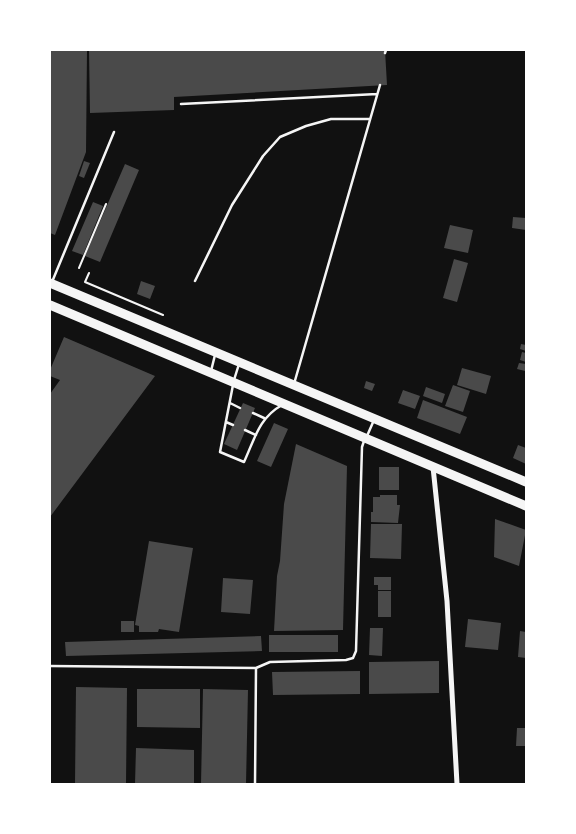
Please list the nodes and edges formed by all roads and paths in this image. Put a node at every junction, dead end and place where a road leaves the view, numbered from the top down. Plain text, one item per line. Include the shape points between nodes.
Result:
1 (380, 85) dead end
2 (377, 94) junction
3 (181, 104) dead end
4 (370, 119) junction
5 (114, 132) dead end
6 (106, 204) dead end
7 (79, 268) dead end
8 (89, 273) dead end
9 (194, 282) dead end
10 (50, 284) edge
11 (50, 305) edge
12 (163, 315) dead end
13 (216, 352) junction
14 (240, 362) junction
15 (211, 373) junction
16 (234, 382) junction
17 (294, 385) junction
18 (230, 403) junction
19 (284, 404) junction
20 (240, 408) dead end
21 (253, 414) dead end
22 (264, 418) junction
23 (374, 419) junction
24 (226, 422) junction
25 (233, 425) dead end
26 (245, 430) dead end
27 (256, 435) junction
28 (366, 438) junction
29 (433, 466) junction
30 (526, 482) edge
31 (526, 506) edge
32 (50, 666) edge
33 (256, 668) junction
34 (255, 784) edge
35 (457, 784) edge

1 - 2 lane
2 - 3 lane
2 - 4 lane
4 - 9 lane via 331,119 280,137 263,156 232,205
4 - 17 lane
5 - 10 lane
6 - 7 path
8 - 12 path via 85,282
10 - 13 highway
11 - 15 highway
13 - 14 highway
13 - 15 lane
14 - 16 lane
14 - 17 highway
15 - 16 highway
16 - 18 lane
16 - 19 highway
17 - 23 highway
18 - 20 lane
18 - 24 lane
19 - 22 lane
19 - 28 highway
21 - 22 lane
22 - 27 lane
23 - 28 lane
23 - 30 highway
24 - 25 lane
24 - 27 lane via 220,452 244,462
26 - 27 lane
28 - 29 highway
28 - 33 lane via 362,447 356,651 353,658 270,662
29 - 31 highway
29 - 35 street via 447,601
32 - 33 lane
33 - 34 lane

